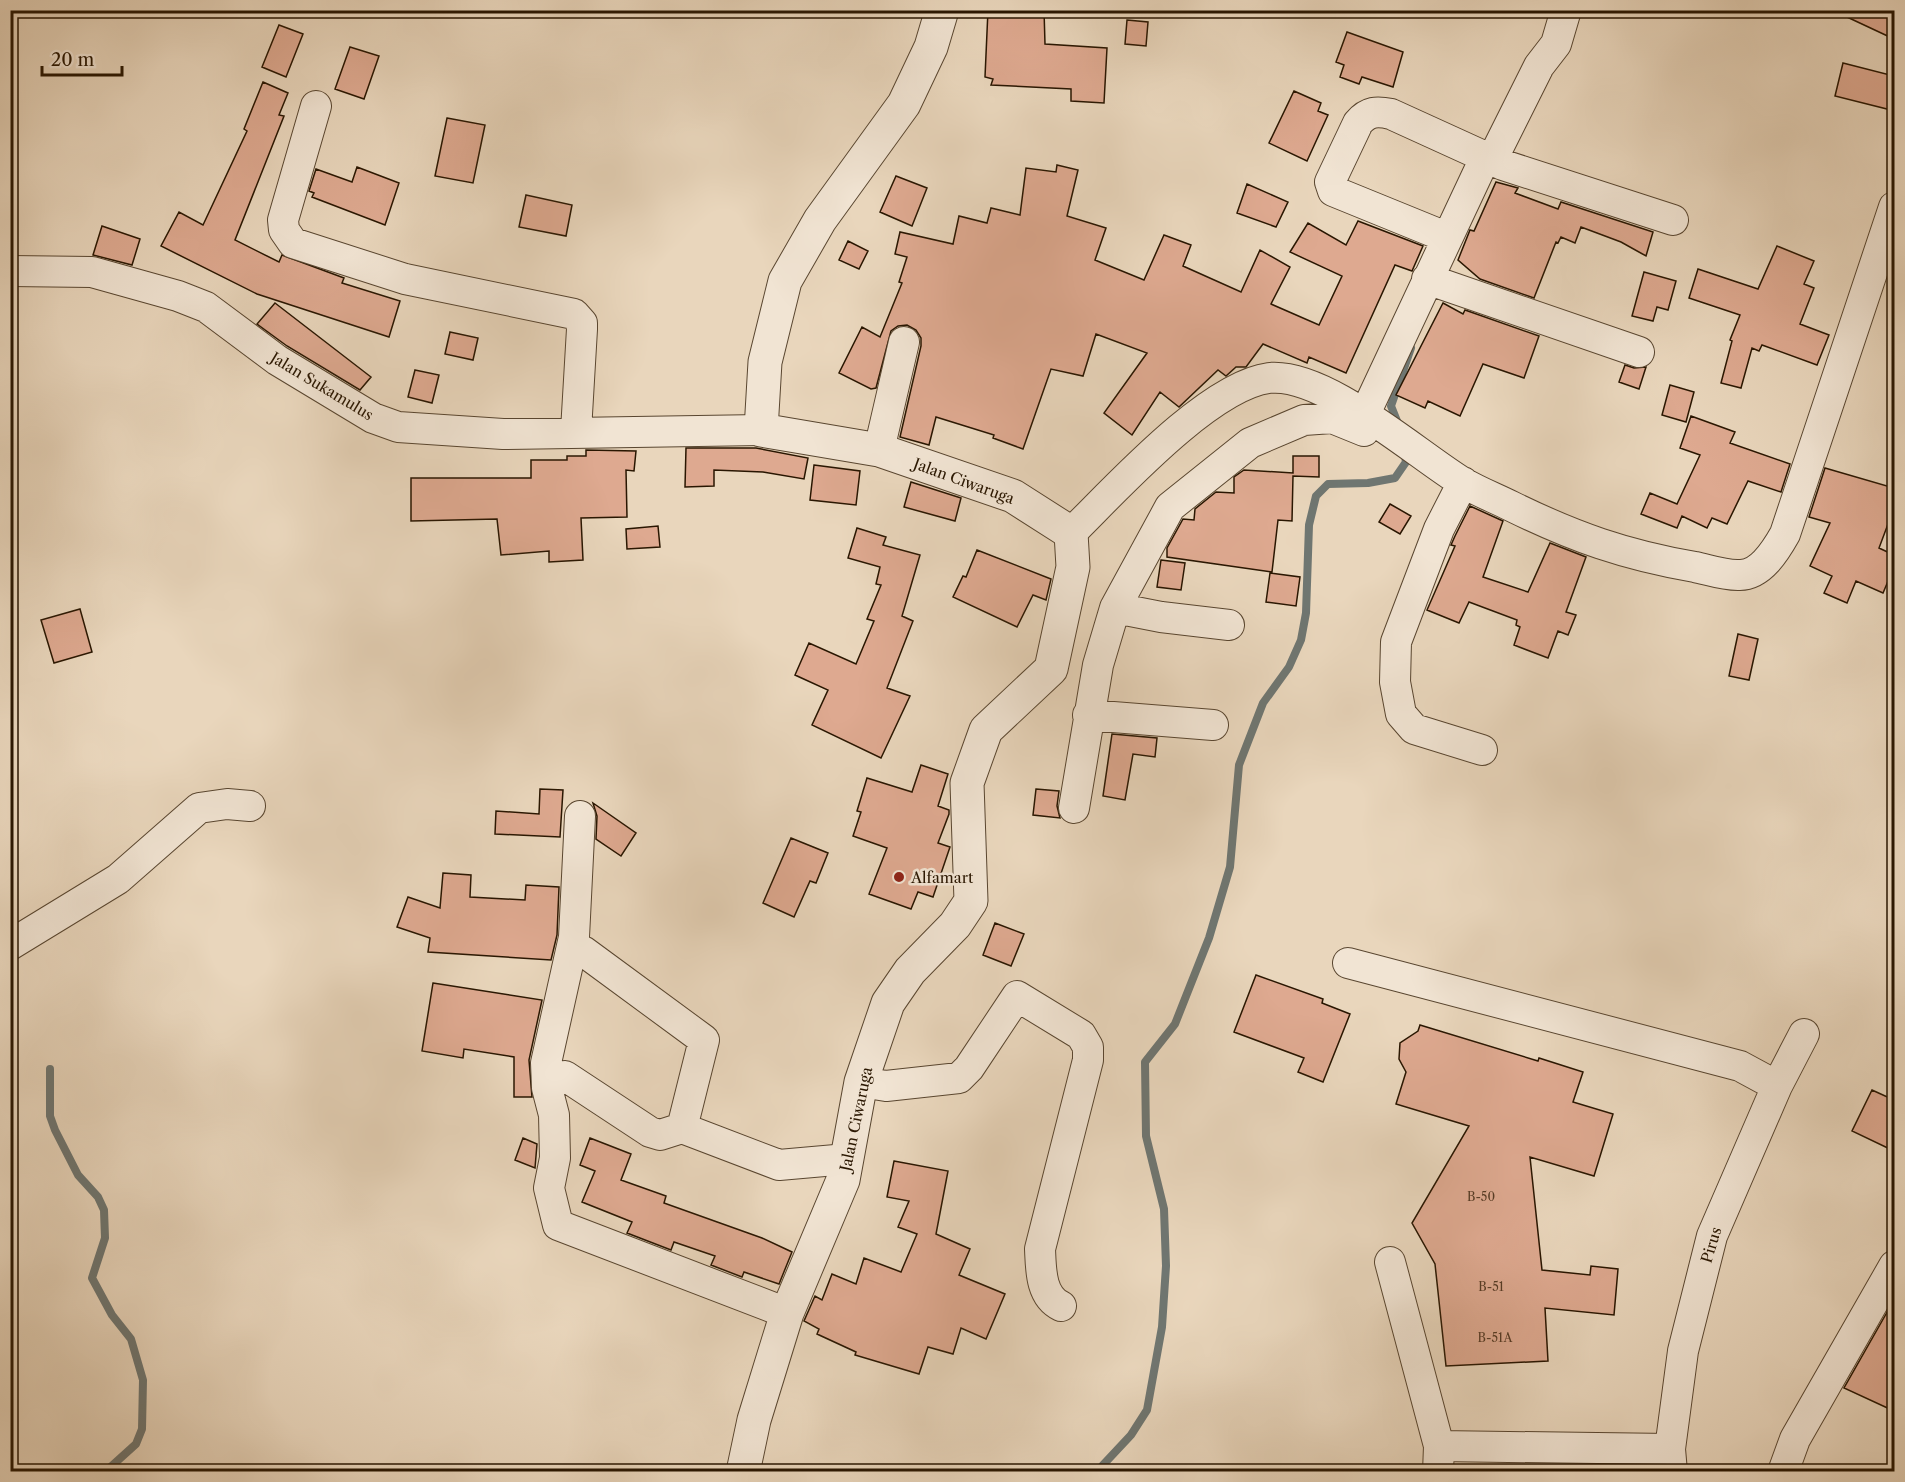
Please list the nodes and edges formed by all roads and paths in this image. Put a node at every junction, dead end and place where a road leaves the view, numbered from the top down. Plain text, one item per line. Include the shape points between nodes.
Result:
1 (942, 10) edge
2 (1566, 10) edge
3 (316, 106) dead end
4 (1488, 159) junction
5 (1894, 207) edge
6 (1673, 220) dead end
7 (1446, 237) junction
8 (10, 271) edge
9 (1427, 279) junction
10 (904, 342) dead end
11 (1640, 352) dead end
12 (1364, 416) junction
13 (761, 430) junction
14 (576, 431) junction
15 (1394, 435) junction
16 (879, 450) junction
17 (1463, 482) junction
18 (1071, 533) junction
19 (1115, 608) junction
20 (1229, 625) dead end
21 (1088, 715) junction
22 (1213, 725) dead end
23 (1482, 750) dead end
24 (250, 806) dead end
25 (1074, 808) dead end
26 (580, 816) dead end
27 (10, 945) edge
28 (583, 951) dead end
29 (1348, 963) dead end
30 (1804, 1034) dead end
31 (565, 1076) dead end
32 (861, 1082) junction
33 (1777, 1086) junction
34 (682, 1128) junction
35 (847, 1159) junction
36 (1390, 1262) dead end
37 (1894, 1266) edge
38 (1061, 1306) dead end
39 (787, 1313) junction
40 (1438, 1459) edge
41 (1671, 1460) edge
42 (743, 1472) edge
43 (1783, 1472) edge

1 - 13 street via 931,46 904,104 820,220 785,281 765,362
2 - 4 street via 1556,44 1539,66
3 - 14 street via 283,220 287,237 293,243 405,279 574,314 582,323
4 - 6 street
4 - 7 street
4 - 7 street via 1391,114 1372,112 1358,123 1330,182 1333,191
5 - 17 street via 1785,534 1761,566 1741,576 1650,559 1588,542
7 - 9 street
8 - 14 street, Jalan Sukamulus via 92,272 206,307 277,360 373,418 398,427 503,434
9 - 11 street
9 - 12 street
10 - 16 street
12 - 15 street
12 - 18 street via 1311,384 1268,378 1251,384 1216,401 1178,430
13 - 14 street, Jalan Sukamulus
13 - 16 street, Jalan Ciwaruga
15 - 17 street
15 - 19 street via 1359,430 1332,418 1304,420 1250,443 1170,507
16 - 18 street, Jalan Ciwaruga via 1013,496
17 - 23 street via 1439,530 1396,642 1395,682 1401,714 1414,729
18 - 32 street, Jalan Ciwaruga via 1073,567 1051,669 986,730 967,783 971,901 956,925 910,971 888,1003
19 - 20 street
19 - 21 street
21 - 22 street
21 - 25 street
24 - 27 street via 199,808 118,879
26 - 39 street via 574,937 546,1063 554,1114 555,1158 549,1188 558,1225
28 - 34 street via 704,1040
29 - 33 street via 1740,1066
30 - 33 street, Pirus
31 - 34 street via 650,1132 660,1135
32 - 35 street, Jalan Ciwaruga
32 - 38 street via 886,1086 959,1078 1017,996 1081,1035 1088,1047 1088,1060 1040,1249 1041,1280
33 - 41 street, Pirus via 1712,1236 1683,1351
34 - 35 street via 779,1164
35 - 39 street, Jalan Ciwaruga via 843,1180
36 - 40 street
37 - 43 street via 1795,1440
39 - 42 street, Jalan Ciwaruga via 754,1420
40 - 41 street

